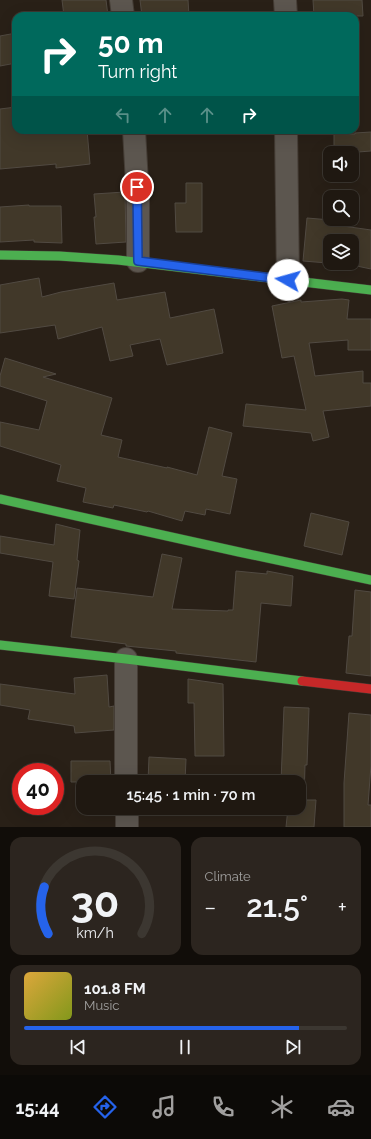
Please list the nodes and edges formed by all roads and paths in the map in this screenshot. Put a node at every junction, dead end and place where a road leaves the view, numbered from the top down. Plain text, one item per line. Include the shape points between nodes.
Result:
1 (121, 0) edge
2 (286, 0) edge
3 (122, 12) edge
4 (286, 12) edge
5 (134, 134) edge
6 (286, 134) edge
7 (0, 255) edge
8 (138, 261) junction
9 (288, 280) junction
10 (371, 290) edge
11 (0, 498) edge
12 (371, 580) edge
13 (0, 645) edge
14 (126, 659) junction
15 (371, 689) edge
16 (126, 775) edge
17 (126, 815) edge
18 (127, 827) edge

1 - 3 street
2 - 4 street
5 - 8 street
6 - 9 street
7 - 8 street via 33,254
8 - 9 street
9 - 10 street
11 - 12 street
13 - 14 street
14 - 15 street
14 - 16 street
17 - 18 street

